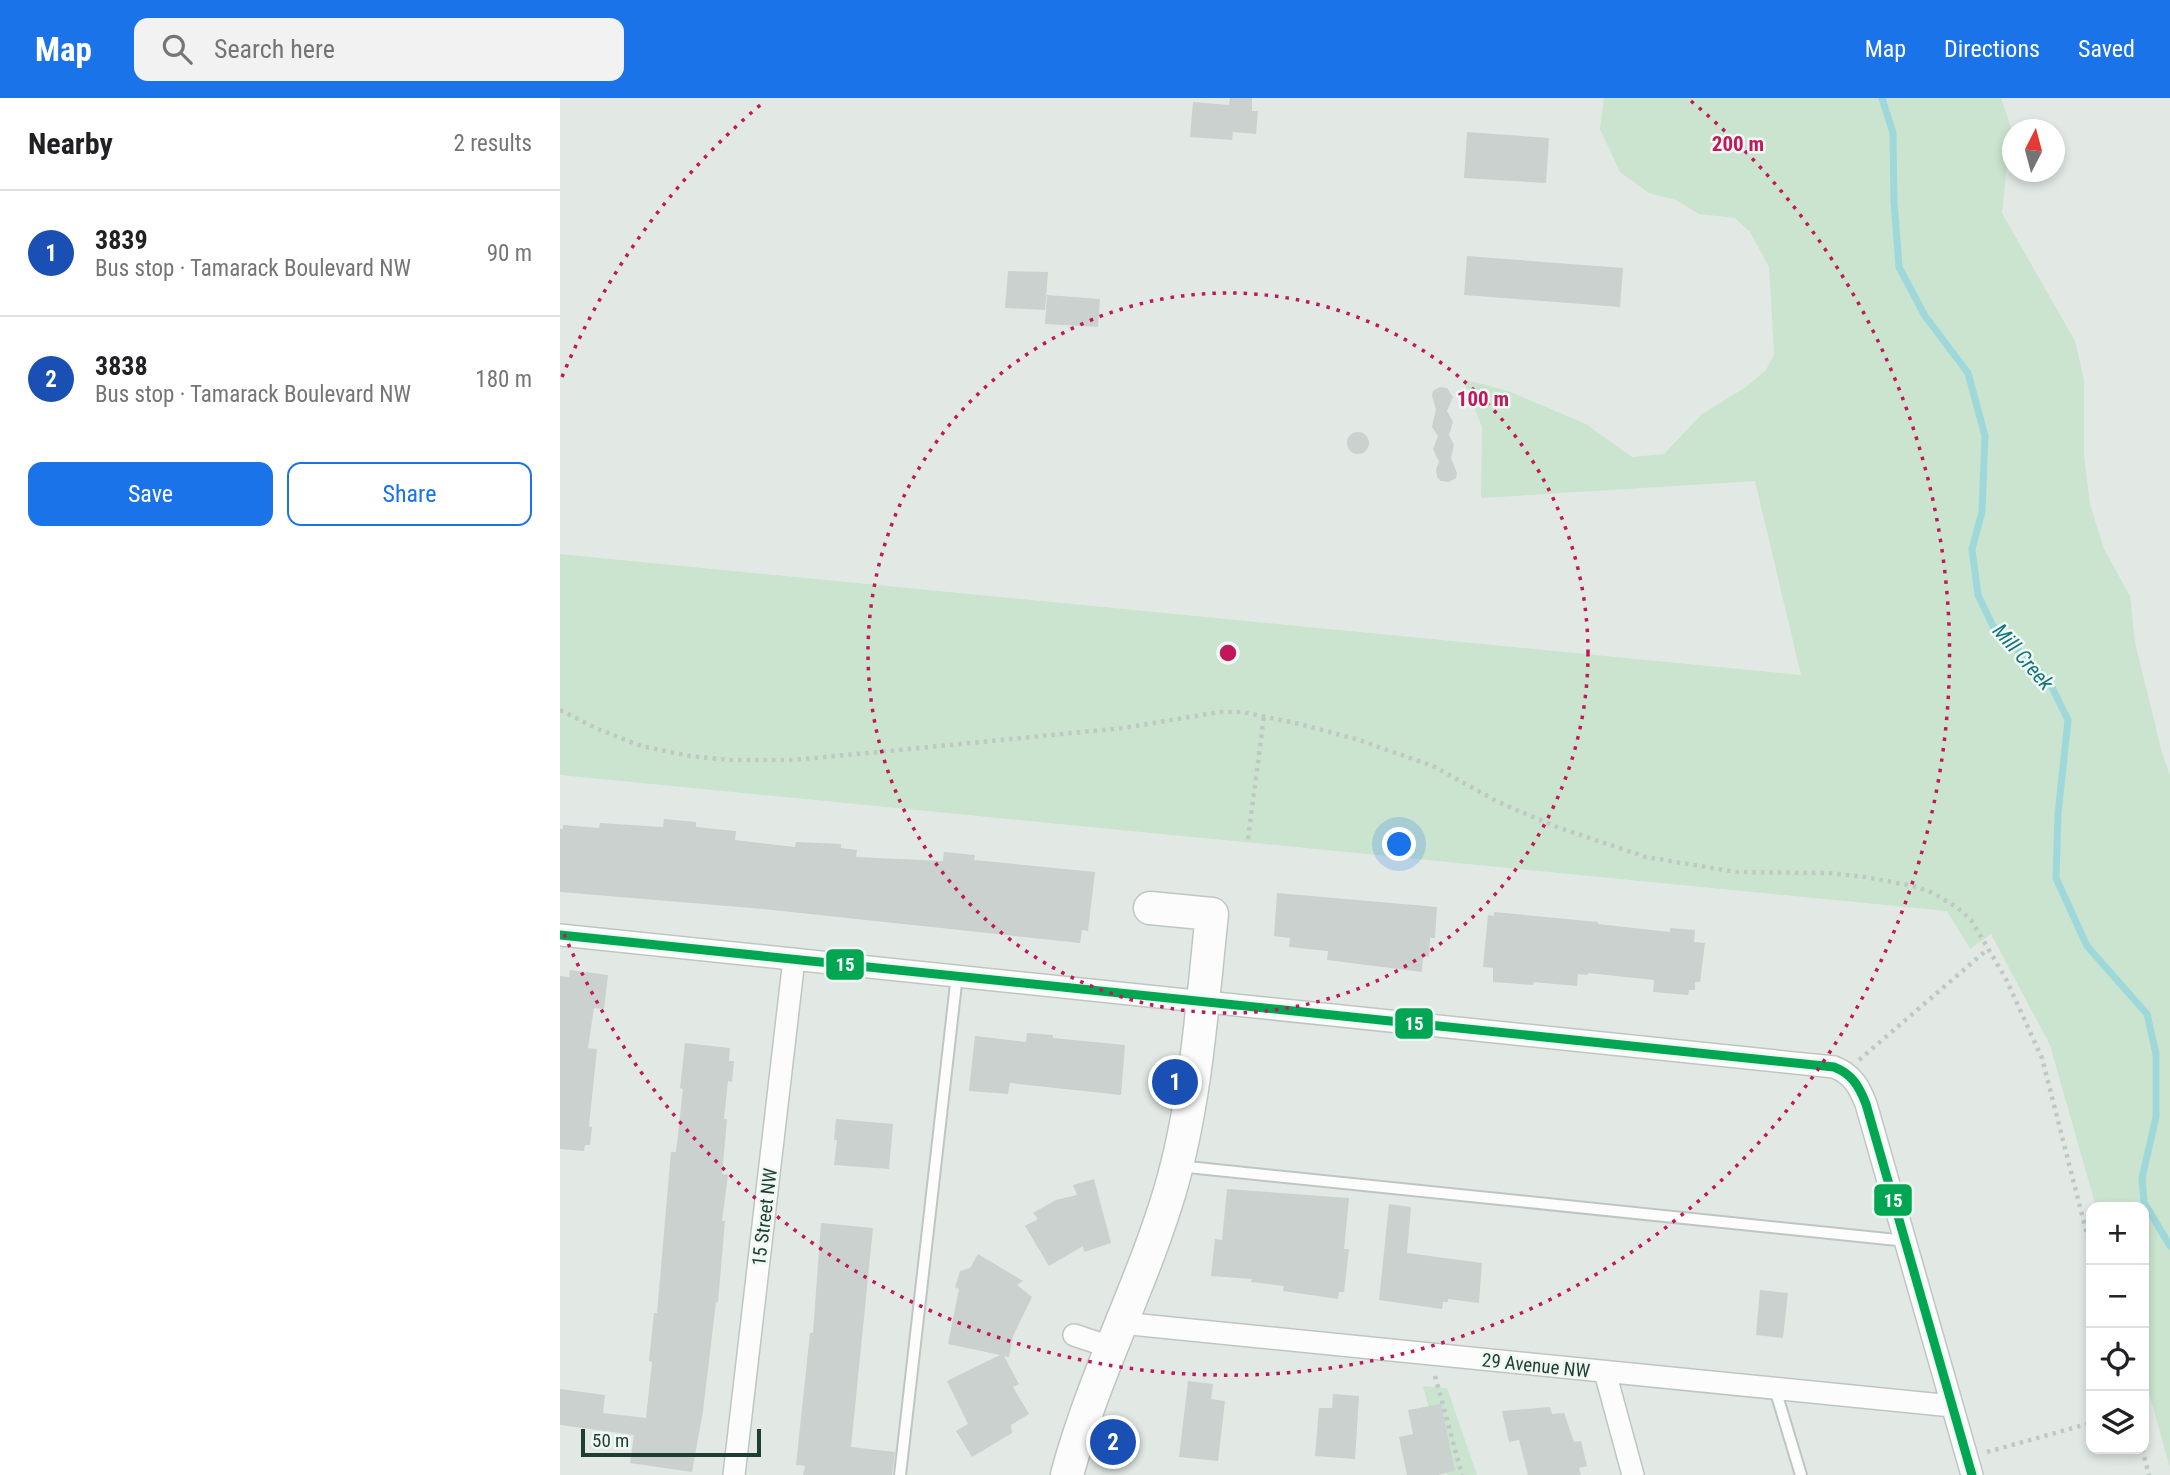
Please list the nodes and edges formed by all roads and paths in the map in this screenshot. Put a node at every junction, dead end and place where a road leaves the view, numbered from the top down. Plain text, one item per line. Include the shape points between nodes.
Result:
1 (560, 710) edge
2 (1264, 716) junction
3 (1248, 838) dead end
4 (1150, 908) dead end
5 (560, 935) edge
6 (1988, 948) junction
7 (794, 959) junction
8 (957, 975) junction
9 (1203, 1000) junction
10 (1846, 1071) junction
11 (1177, 1166) junction
12 (2086, 1230) edge
13 (1907, 1241) junction
14 (1074, 1335) dead end
15 (1116, 1335) junction
16 (1430, 1354) junction
17 (1605, 1372) junction
18 (1775, 1389) junction
19 (1952, 1406) junction
20 (2086, 1425) edge
21 (2143, 1454) edge
22 (1969, 1466) edge
23 (734, 1475) edge
24 (900, 1475) edge
25 (1067, 1475) edge
26 (1462, 1475) edge
27 (1633, 1475) edge
28 (1801, 1475) edge
29 (2149, 1475) edge

1 - 2 path via 641,746 729,760 792,760 957,745 1123,728 1202,713
2 - 3 path
2 - 6 path via 1356,739 1433,766 1510,807 1646,857 1737,872 1829,873 1914,886 1958,908
4 - 9 street via 1212,914
5 - 7 street
6 - 10 path
6 - 12 path via 2042,1058
7 - 8 street
7 - 23 street, 15 Street NW
8 - 9 street
8 - 24 lane
9 - 10 street via 1819,1064
9 - 11 street
10 - 13 street via 1861,1090
11 - 13 lane
11 - 15 street via 1153,1243
13 - 19 street
14 - 15 street, 29 Avenue NW
15 - 16 street, 29 Avenue NW
15 - 25 street
16 - 17 street, 29 Avenue NW
16 - 26 path
17 - 18 street, 29 Avenue NW
17 - 27 street
18 - 19 street, 29 Avenue NW
18 - 28 lane
19 - 22 street
20 - 22 path
21 - 29 path

